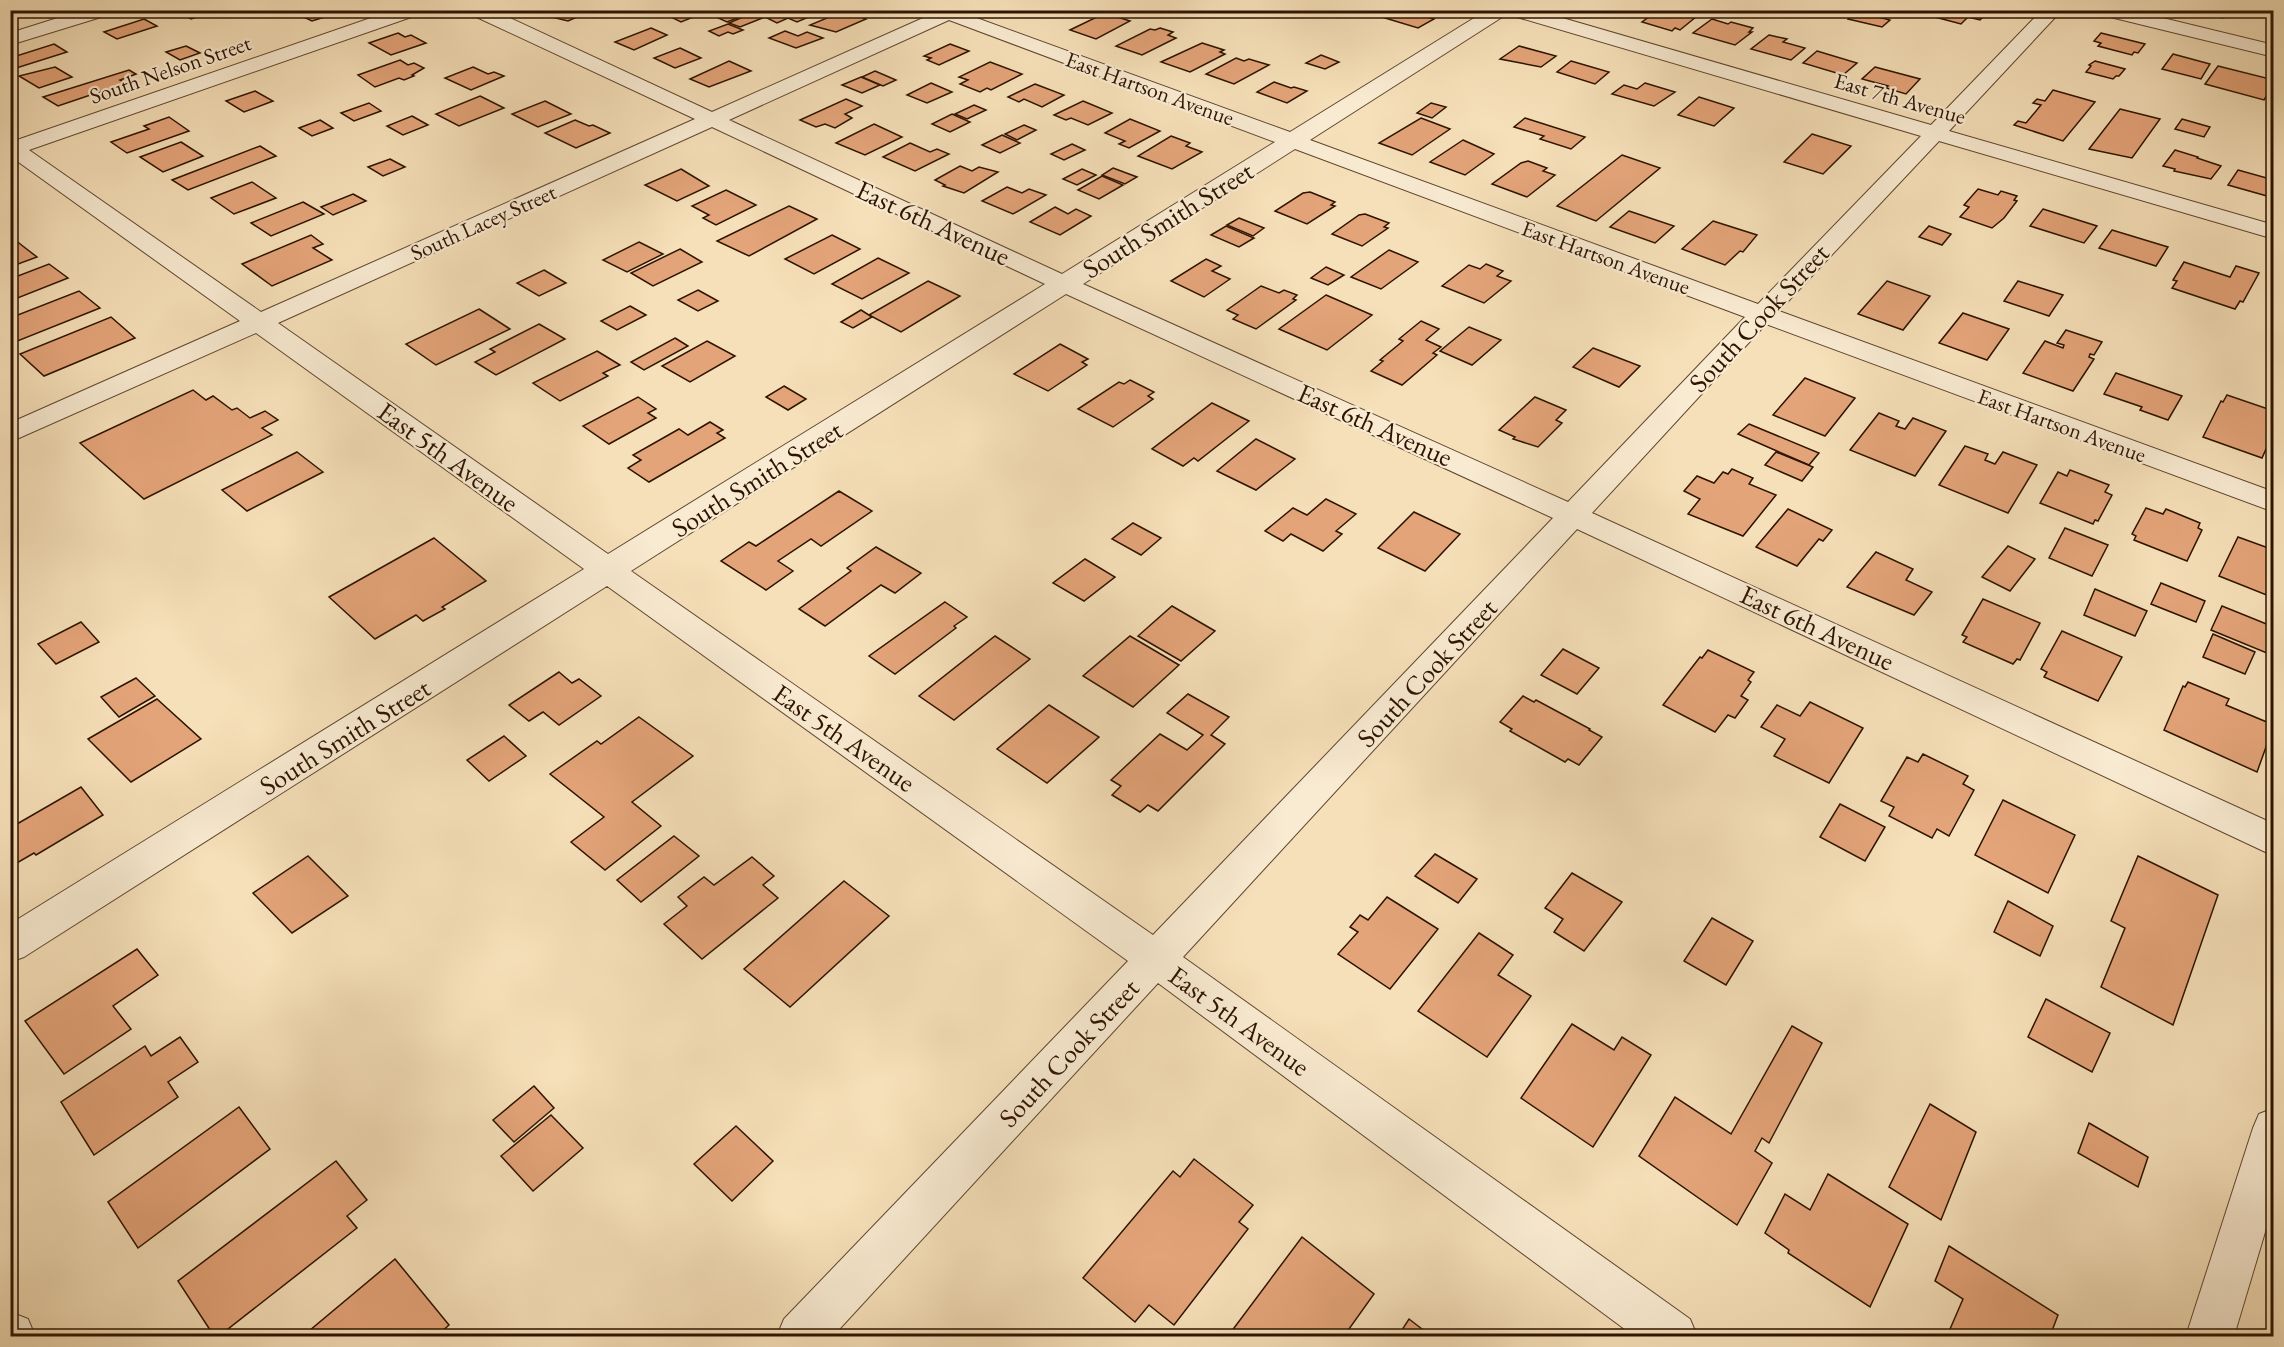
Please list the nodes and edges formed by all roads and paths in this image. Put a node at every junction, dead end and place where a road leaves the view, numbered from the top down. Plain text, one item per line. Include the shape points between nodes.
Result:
1 (104, 10) edge
2 (412, 10) edge
3 (477, 10) edge
4 (1501, 10) edge
5 (1513, 10) edge
6 (2053, 10) edge
7 (2105, 10) edge
8 (948, 12) edge
9 (10, 39) edge
10 (2274, 51) edge
11 (711, 120) junction
12 (1936, 134) junction
13 (1293, 141) junction
14 (11, 147) edge
15 (2274, 232) edge
16 (1064, 284) junction
17 (1761, 315) junction
18 (260, 322) junction
19 (10, 434) edge
20 (2274, 503) edge
21 (1574, 516) junction
22 (609, 572) junction
23 (2274, 841) edge
24 (10, 945) edge
25 (1156, 960) junction
26 (2274, 1128) edge
27 (801, 1336) edge
28 (1673, 1336) edge
29 (2210, 1336) edge

1 - 9 street
2 - 14 street, South Nelson Street
3 - 11 street, East 6th Avenue
4 - 13 street, South Smith Street
5 - 12 street, East 7th Avenue
6 - 12 street, South Cook Street
7 - 10 street
8 - 11 street, South Lacey Street
8 - 13 street, East Hartson Avenue
11 - 16 street, East 6th Avenue
11 - 18 street, South Lacey Street
12 - 15 street, East 7th Avenue
12 - 17 street, South Cook Street
13 - 16 street, South Smith Street
13 - 17 street, East Hartson Avenue
14 - 18 street, East 5th Avenue
16 - 21 street, East 6th Avenue
16 - 22 street, South Smith Street
17 - 20 street, East Hartson Avenue
17 - 21 street, South Cook Street
18 - 19 street, South Lacey Street
18 - 22 street, East 5th Avenue
21 - 23 street, East 6th Avenue
21 - 25 street, South Cook Street
22 - 24 street, South Smith Street
22 - 25 street, East 5th Avenue
25 - 27 street, South Cook Street
25 - 28 street, East 5th Avenue
26 - 29 street

